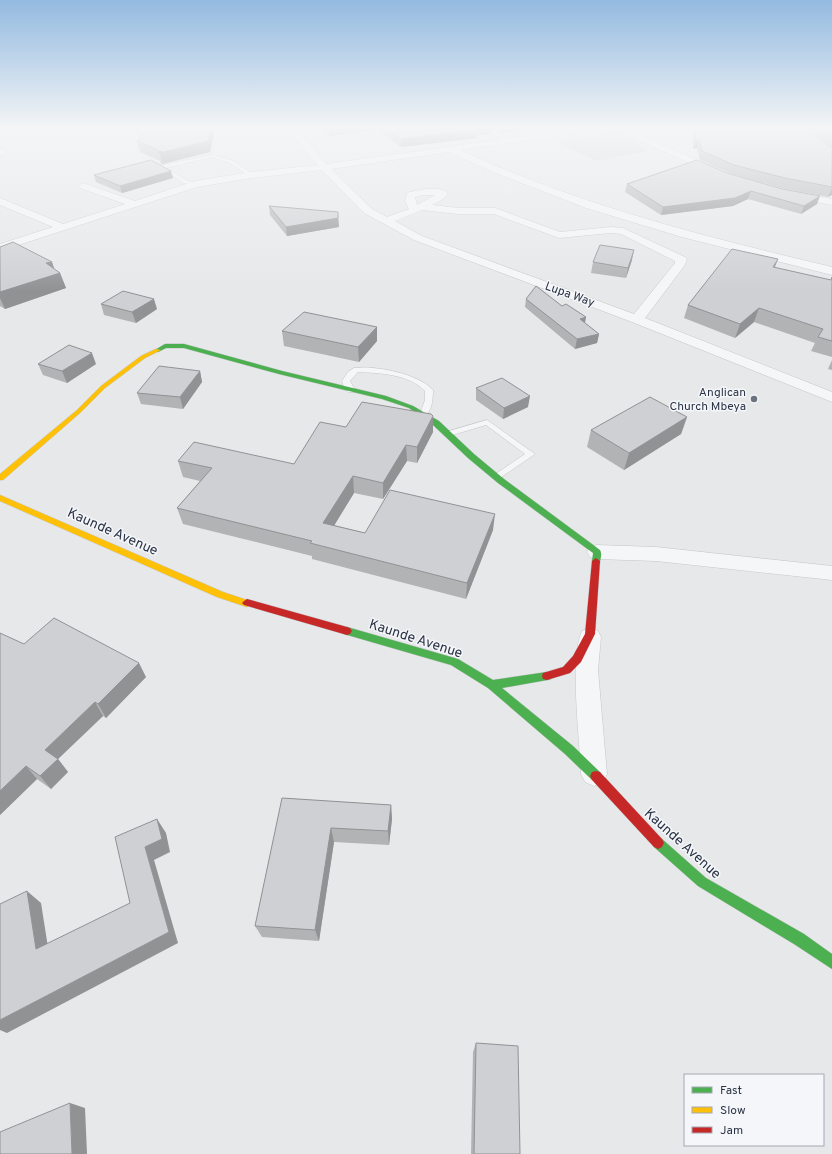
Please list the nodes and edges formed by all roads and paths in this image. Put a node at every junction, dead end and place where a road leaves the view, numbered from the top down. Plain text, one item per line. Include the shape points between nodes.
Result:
1 (190, 183) edge
2 (202, 183) edge
3 (340, 183) edge
4 (526, 183) edge
5 (195, 184) junction
6 (83, 186) dead end
7 (780, 192) edge
8 (0, 201) edge
9 (832, 202) edge
10 (135, 204) junction
11 (386, 221) junction
12 (64, 228) junction
13 (0, 248) edge
14 (832, 271) edge
15 (637, 319) junction
16 (351, 390) junction
17 (832, 397) edge
18 (424, 414) junction
19 (449, 434) junction
20 (497, 477) junction
21 (0, 478) edge
22 (0, 498) edge
23 (596, 552) junction
24 (832, 573) edge
25 (590, 634) junction
26 (492, 684) junction
27 (594, 774) junction
28 (799, 939) junction
29 (832, 952) edge
30 (832, 962) edge

1 - 5 lane
2 - 5 street
3 - 11 street, Lupa Way via 368,211
4 - 14 street via 642,223 701,240
5 - 10 street
6 - 10 street
7 - 9 street
8 - 12 street
10 - 12 street
11 - 15 street, Lupa Way via 418,238
11 - 15 street via 414,209 495,211 559,235 623,231 681,259 681,263
12 - 13 street
15 - 17 street, Lupa Way
16 - 18 street via 388,398
16 - 18 lane via 346,381 357,370 397,374 417,380 425,384 429,390 429,400
16 - 21 street via 184,346 165,346 143,357 103,387 79,411
18 - 19 street
19 - 20 street
19 - 20 lane via 487,422 531,454
20 - 23 street
22 - 26 street, Kaunde Avenue via 220,595 454,662
23 - 24 street via 656,554
23 - 25 street
25 - 26 street via 577,659 566,670 552,675
25 - 27 street via 587,677
26 - 27 street, Kaunde Avenue
27 - 28 street, Kaunde Avenue via 650,836 702,882
28 - 29 street
28 - 30 street, Kaunde Avenue

